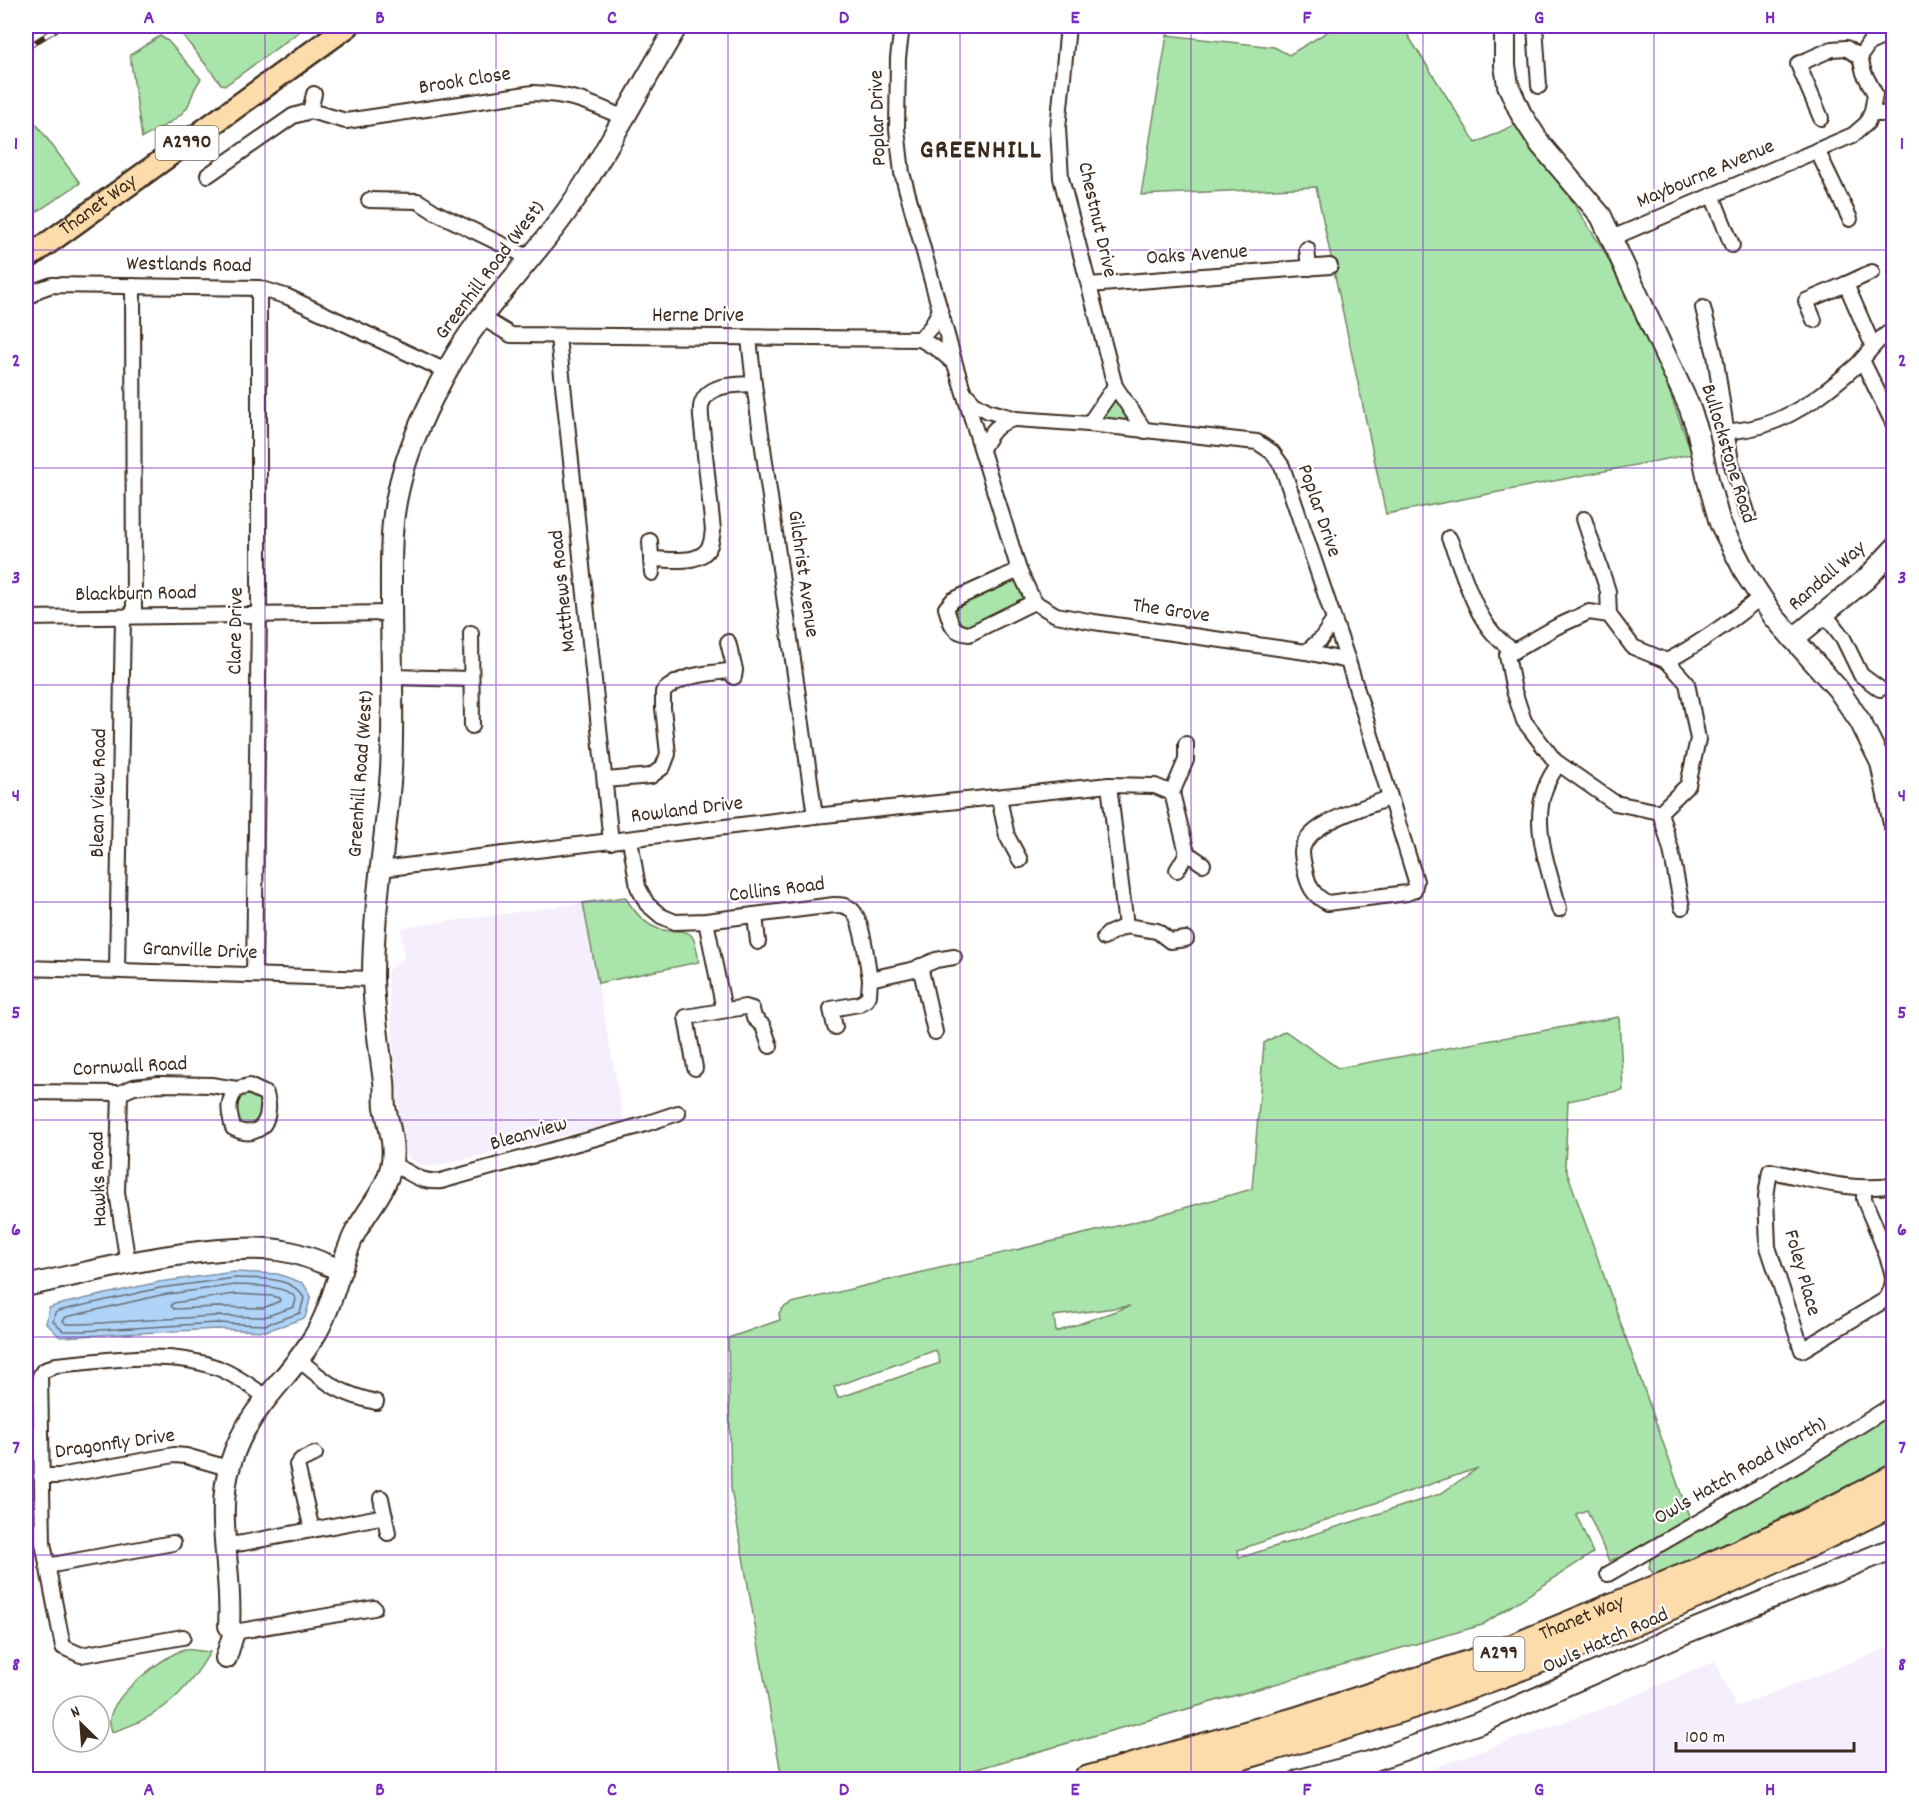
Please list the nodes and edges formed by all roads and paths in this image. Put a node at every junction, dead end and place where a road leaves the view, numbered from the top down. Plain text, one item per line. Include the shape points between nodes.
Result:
1 (348, 26) edge
2 (677, 26) edge
3 (902, 26) edge
4 (1068, 26) edge
5 (1505, 26) edge
6 (1535, 26) edge
7 (1893, 32) edge
8 (1860, 57) junction
9 (1539, 86) dead end
10 (314, 94) dead end
11 (310, 111) junction
12 (1872, 111) junction
13 (1893, 113) edge
14 (624, 118) junction
15 (1821, 118) dead end
16 (1817, 150) junction
17 (207, 174) dead end
18 (1712, 195) junction
19 (369, 200) dead end
20 (1850, 219) dead end
21 (1612, 238) junction
22 (1732, 245) dead end
23 (1307, 249) dead end
24 (530, 258) junction
25 (26, 259) edge
26 (1330, 266) dead end
27 (1309, 268) junction
28 (1872, 272) dead end
29 (1846, 284) junction
30 (1089, 285) junction
31 (133, 286) junction
32 (260, 288) junction
33 (26, 299) edge
34 (1703, 308) dead end
35 (940, 310) junction
36 (481, 317) junction
37 (1814, 320) dead end
38 (1893, 330) edge
39 (558, 337) junction
40 (749, 338) junction
41 (920, 339) junction
42 (1874, 346) junction
43 (1862, 360) junction
44 (955, 364) junction
45 (446, 371) junction
46 (754, 384) junction
47 (1115, 386) junction
48 (964, 392) junction
49 (1016, 419) junction
50 (1089, 424) junction
51 (1893, 425) edge
52 (1144, 431) junction
53 (1727, 432) junction
54 (983, 447) junction
55 (1748, 515) dead end
56 (1584, 519) dead end
57 (1449, 538) dead end
58 (650, 541) dead end
59 (1892, 553) edge
60 (1019, 570) junction
61 (1761, 597) junction
62 (1034, 603) junction
63 (1824, 613) junction
64 (391, 614) junction
65 (259, 615) junction
66 (1609, 615) junction
67 (128, 616) junction
68 (26, 618) edge
69 (1334, 620) junction
70 (471, 633) dead end
71 (1793, 639) junction
72 (728, 642) dead end
73 (1515, 651) junction
74 (1306, 652) junction
75 (1348, 661) junction
76 (1668, 661) junction
77 (392, 677) junction
78 (471, 679) junction
79 (1880, 689) dead end
80 (473, 726) dead end
81 (1186, 744) dead end
82 (1200, 759) dead end
83 (1186, 760) junction
84 (1559, 764) junction
85 (606, 780) junction
86 (1109, 785) junction
87 (1172, 793) junction
88 (999, 798) junction
89 (1389, 798) junction
90 (1660, 812) junction
91 (815, 816) junction
92 (1893, 824) edge
93 (630, 840) junction
94 (611, 842) junction
95 (1186, 853) junction
96 (1020, 860) dead end
97 (1203, 864) dead end
98 (381, 869) junction
99 (1177, 870) dead end
100 (1682, 907) dead end
101 (1559, 909) dead end
102 (755, 915) junction
103 (706, 921) junction
104 (1126, 926) junction
105 (1104, 938) dead end
106 (1186, 939) dead end
107 (758, 942) dead end
108 (954, 957) dead end
109 (920, 966) junction
110 (26, 968) edge
111 (117, 970) junction
112 (254, 975) junction
113 (870, 979) junction
114 (373, 980) junction
115 (724, 1010) junction
116 (835, 1027) dead end
117 (935, 1032) dead end
118 (770, 1046) dead end
119 (695, 1068) dead end
120 (237, 1089) dead end
121 (26, 1092) edge
122 (120, 1093) junction
123 (678, 1113) dead end
124 (392, 1166) junction
125 (1893, 1185) edge
126 (1864, 1188) junction
127 (128, 1264) junction
128 (341, 1270) junction
129 (26, 1286) edge
130 (298, 1359) junction
131 (266, 1397) junction
132 (376, 1402) dead end
133 (1893, 1404) edge
134 (315, 1454) dead end
135 (228, 1468) junction
136 (41, 1476) junction
137 (1893, 1478) edge
138 (381, 1498) dead end
139 (1893, 1502) edge
140 (385, 1516) junction
141 (312, 1530) junction
142 (388, 1533) dead end
143 (173, 1542) dead end
144 (226, 1545) junction
145 (1893, 1548) edge
146 (47, 1566) junction
147 (1608, 1574) dead end
148 (374, 1608) dead end
149 (234, 1632) junction
150 (183, 1636) dead end
151 (226, 1658) dead end
152 (1086, 1779) edge
153 (1161, 1779) edge
154 (1299, 1779) edge

1 - 25 main road, Thanet Way / A2990
2 - 14 street, Greenhill Road (West)
3 - 35 street, Poplar Drive via 897,129 902,173
4 - 30 street, Chestnut Drive via 1058,128 1061,178
5 - 21 street, Bullockstone Road via 1508,85 1521,114 1541,146 1601,216
6 - 9 street
7 - 8 street via 1869,43
8 - 12 street via 1875,94
8 - 15 street via 1846,48 1832,49 1798,64
10 - 11 street
11 - 14 street, Brook Close via 346,121 533,93 570,96
11 - 17 street via 293,116
12 - 13 street
12 - 16 street, Maybourne Avenue via 1867,123 1852,135
14 - 24 street, Greenhill Road (West) via 574,202
16 - 18 street, Maybourne Avenue
16 - 20 street
18 - 21 street, Maybourne Avenue
18 - 22 street
19 - 24 street via 390,196 418,201
21 - 61 street, Bullockstone Road via 1689,406 1720,523
23 - 27 street
24 - 36 street, Greenhill Road (West)
26 - 27 street, Oaks Avenue
27 - 30 street, Oaks Avenue
28 - 29 street
29 - 37 street via 1806,301
29 - 42 street
30 - 47 street, Chestnut Drive
31 - 32 street, Westlands Road
31 - 33 street, Westlands Road via 52,285
31 - 67 street, Blean View Road
32 - 45 street, Westlands Road via 288,297
32 - 65 street, Clare Drive
34 - 53 street
35 - 41 street
35 - 44 street, Poplar Drive
36 - 39 street, Herne Drive via 511,335
36 - 45 street, Greenhill Road (West)
38 - 42 street
39 - 40 street, Herne Drive
39 - 85 street, Matthews Road
40 - 41 street, Herne Drive
40 - 46 street, Gilchrist Avenue
41 - 44 street
42 - 43 street
43 - 51 street
43 - 53 street via 1826,392 1789,414 1763,426
44 - 48 street, Poplar Drive
45 - 64 street, Greenhill Road (West) via 411,448 396,497
46 - 58 street via 720,387 702,403 700,417 713,530 710,547 698,558 652,566
46 - 91 street, Gilchrist Avenue
47 - 50 street
47 - 52 street, Chestnut Drive
48 - 49 street, Poplar Drive via 988,411
48 - 54 street
49 - 50 street, Poplar Drive
49 - 54 street via 1003,421
50 - 52 street, Poplar Drive
52 - 69 street, Poplar Drive via 1257,442 1272,452 1282,466
53 - 55 street via 1731,462
54 - 60 street
56 - 66 street via 1608,591
57 - 73 street via 1480,614 1493,633
59 - 63 street, Randall Way
60 - 62 street
60 - 62 street via 954,600 946,608 952,627 969,634
61 - 71 street, Bullockstone Road
61 - 76 street via 1696,646
62 - 74 street, The Grove via 1056,615 1094,622
63 - 71 street, Randall Way
63 - 79 street via 1843,638 1861,675
64 - 65 street, Blackburn Road
64 - 77 street, Greenhill Road (West)
65 - 67 street, Blackburn Road
65 - 112 street, Clare Drive
66 - 73 street via 1589,612
66 - 76 street via 1633,647
67 - 68 street, Blackburn Road
67 - 111 street, Blean View Road
69 - 74 street
69 - 75 street, Poplar Drive
70 - 78 street
71 - 92 street, Bullockstone Road via 1837,688 1871,740 1881,763
72 - 85 street via 734,675 685,678 663,692 668,754 663,767 651,776
73 - 84 street via 1507,655 1524,721
74 - 75 street, The Grove
75 - 89 street, Poplar Drive
76 - 90 street via 1687,683 1698,739 1688,785
77 - 78 street
77 - 98 street, Greenhill Road (West) via 391,769
78 - 80 street
81 - 83 street
82 - 83 street
83 - 87 street
84 - 90 street via 1615,803
84 - 101 street via 1541,796 1539,818
85 - 94 street, Matthews Road
86 - 87 street, Rowland Drive via 1155,786
86 - 88 street, Rowland Drive
86 - 104 street
87 - 95 street
88 - 91 street, Rowland Drive
88 - 96 street via 1007,836
89 - 89 street, Poplar Drive via 1416,887 1407,893 1328,903 1322,900 1307,879 1302,851 1312,832
90 - 100 street
91 - 93 street, Rowland Drive
93 - 94 street, Rowland Drive
93 - 103 street, Collins Road via 638,887 647,904 675,922
94 - 98 street, Rowland Drive
95 - 97 street
95 - 99 street
98 - 114 street, Greenhill Road (West)
102 - 103 street, Collins Road
102 - 107 street
102 - 113 street, Collins Road via 834,905 850,908 857,918
103 - 115 street, Collins Road
104 - 105 street
104 - 106 street via 1156,931 1170,941
108 - 109 street
109 - 113 street
109 - 117 street
110 - 111 street, Granville Drive
111 - 112 street, Granville Drive
112 - 114 street, Granville Drive
113 - 116 street via 866,1000 831,1009
114 - 124 street, Greenhill Road (West) via 384,1101 393,1146
115 - 118 street via 752,1009
115 - 119 street via 686,1017
120 - 122 street, Cornwall Road via 159,1084
121 - 122 street, Cornwall Road
122 - 127 street, Hawks Road via 117,1192
123 - 124 street, Bleanview via 441,1181 419,1180
124 - 128 street, Greenhill Road (West) via 377,1201 354,1236
125 - 126 street
126 - 126 street, Foley Place via 1770,1172 1766,1196 1768,1247 1802,1350 1890,1294 1891,1270 1864,1198
127 - 128 street via 195,1252 265,1248 304,1256
127 - 129 street
128 - 130 street, Greenhill Road (West) via 324,1319
130 - 131 street, Greenhill Road (West)
130 - 132 street via 332,1387
131 - 135 street, Greenhill Road (West) via 247,1425
131 - 136 street, Dragonfly Drive via 228,1373 189,1361 134,1359 47,1368 39,1380
133 - 147 street, Owls Hatch Road (North) via 1799,1464
134 - 141 street via 297,1465
135 - 136 street, Dragonfly Drive via 174,1455
135 - 144 street, Greenhill Road (West)
136 - 146 street, Dragonfly Drive
137 - 152 highway, Thanet Way / A299 via 1699,1571 1493,1656 1295,1721
138 - 140 street
139 - 153 highway, Thanet Way / A299 via 1606,1635 1401,1708
140 - 141 street
140 - 142 street
141 - 144 street
143 - 146 street
144 - 149 street, Greenhill Road (West) via 229,1626
145 - 154 street, Owls Hatch Road via 1482,1722 1369,1762
146 - 150 street, Dragonfly Drive via 63,1647 81,1655
148 - 149 street
149 - 151 street

